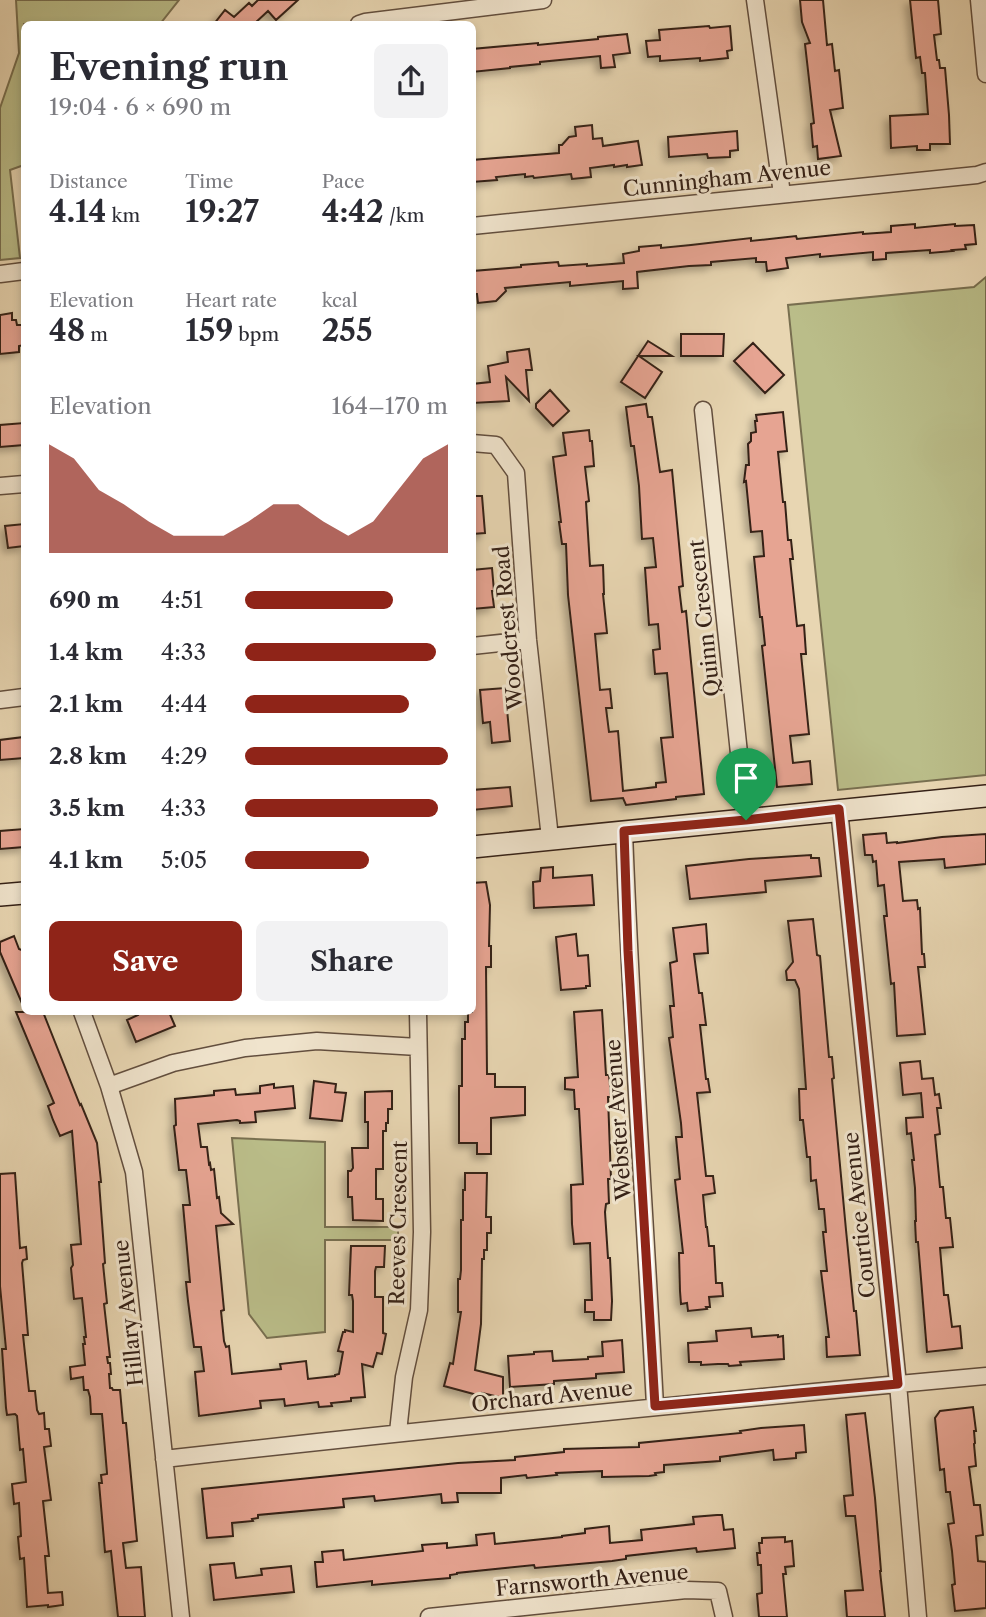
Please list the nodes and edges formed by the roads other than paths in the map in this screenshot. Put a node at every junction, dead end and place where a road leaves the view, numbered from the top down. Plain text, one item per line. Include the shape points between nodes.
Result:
1 (543, 0) edge
2 (755, 0) edge
3 (979, 0) edge
4 (373, 21) edge
5 (986, 74) edge
6 (986, 172) edge
7 (782, 194) junction
8 (476, 226) edge
9 (21, 271) edge
10 (0, 274) edge
11 (703, 410) dead end
12 (476, 443) edge
13 (21, 484) edge
14 (0, 486) edge
15 (528, 640) junction
16 (476, 646) edge
17 (21, 697) edge
18 (0, 700) edge
19 (986, 796) edge
20 (839, 809) junction
21 (746, 820) junction
22 (624, 831) junction
23 (550, 838) junction
24 (476, 847) edge
25 (21, 893) edge
26 (0, 895) edge
27 (83, 1015) edge
28 (418, 1015) edge
29 (418, 1046) junction
30 (110, 1086) junction
31 (986, 1376) edge
32 (898, 1384) junction
33 (655, 1406) junction
34 (398, 1432) junction
35 (164, 1459) junction
36 (181, 1617) edge
37 (429, 1617) edge
38 (724, 1617) edge
39 (918, 1617) edge

1 - 4 street
2 - 7 street
3 - 5 street
6 - 7 street, Cunningham Avenue
7 - 8 street, Cunningham Avenue
9 - 10 street
11 - 21 street, Quinn Crescent
12 - 15 street, Woodcrest Road via 496,445 516,473
13 - 14 street
15 - 16 street
15 - 23 street, Woodcrest Road
17 - 18 street
19 - 20 street
20 - 21 street
20 - 32 street, Courtice Avenue
21 - 22 street
22 - 23 street
22 - 33 street, Webster Avenue
23 - 24 street
25 - 26 street
27 - 30 street, Hillary Avenue
28 - 29 street, Reeves Crescent
29 - 30 street via 317,1041 245,1048 173,1063
29 - 34 street, Reeves Crescent via 419,1310
30 - 35 street, Hillary Avenue via 134,1172
31 - 32 street, Orchard Avenue
32 - 33 street, Orchard Avenue
32 - 39 street, Courtice Avenue
33 - 34 street, Orchard Avenue
34 - 35 street, Orchard Avenue
35 - 36 street, Hillary Avenue
37 - 38 street, Farnsworth Avenue via 686,1590 718,1591

